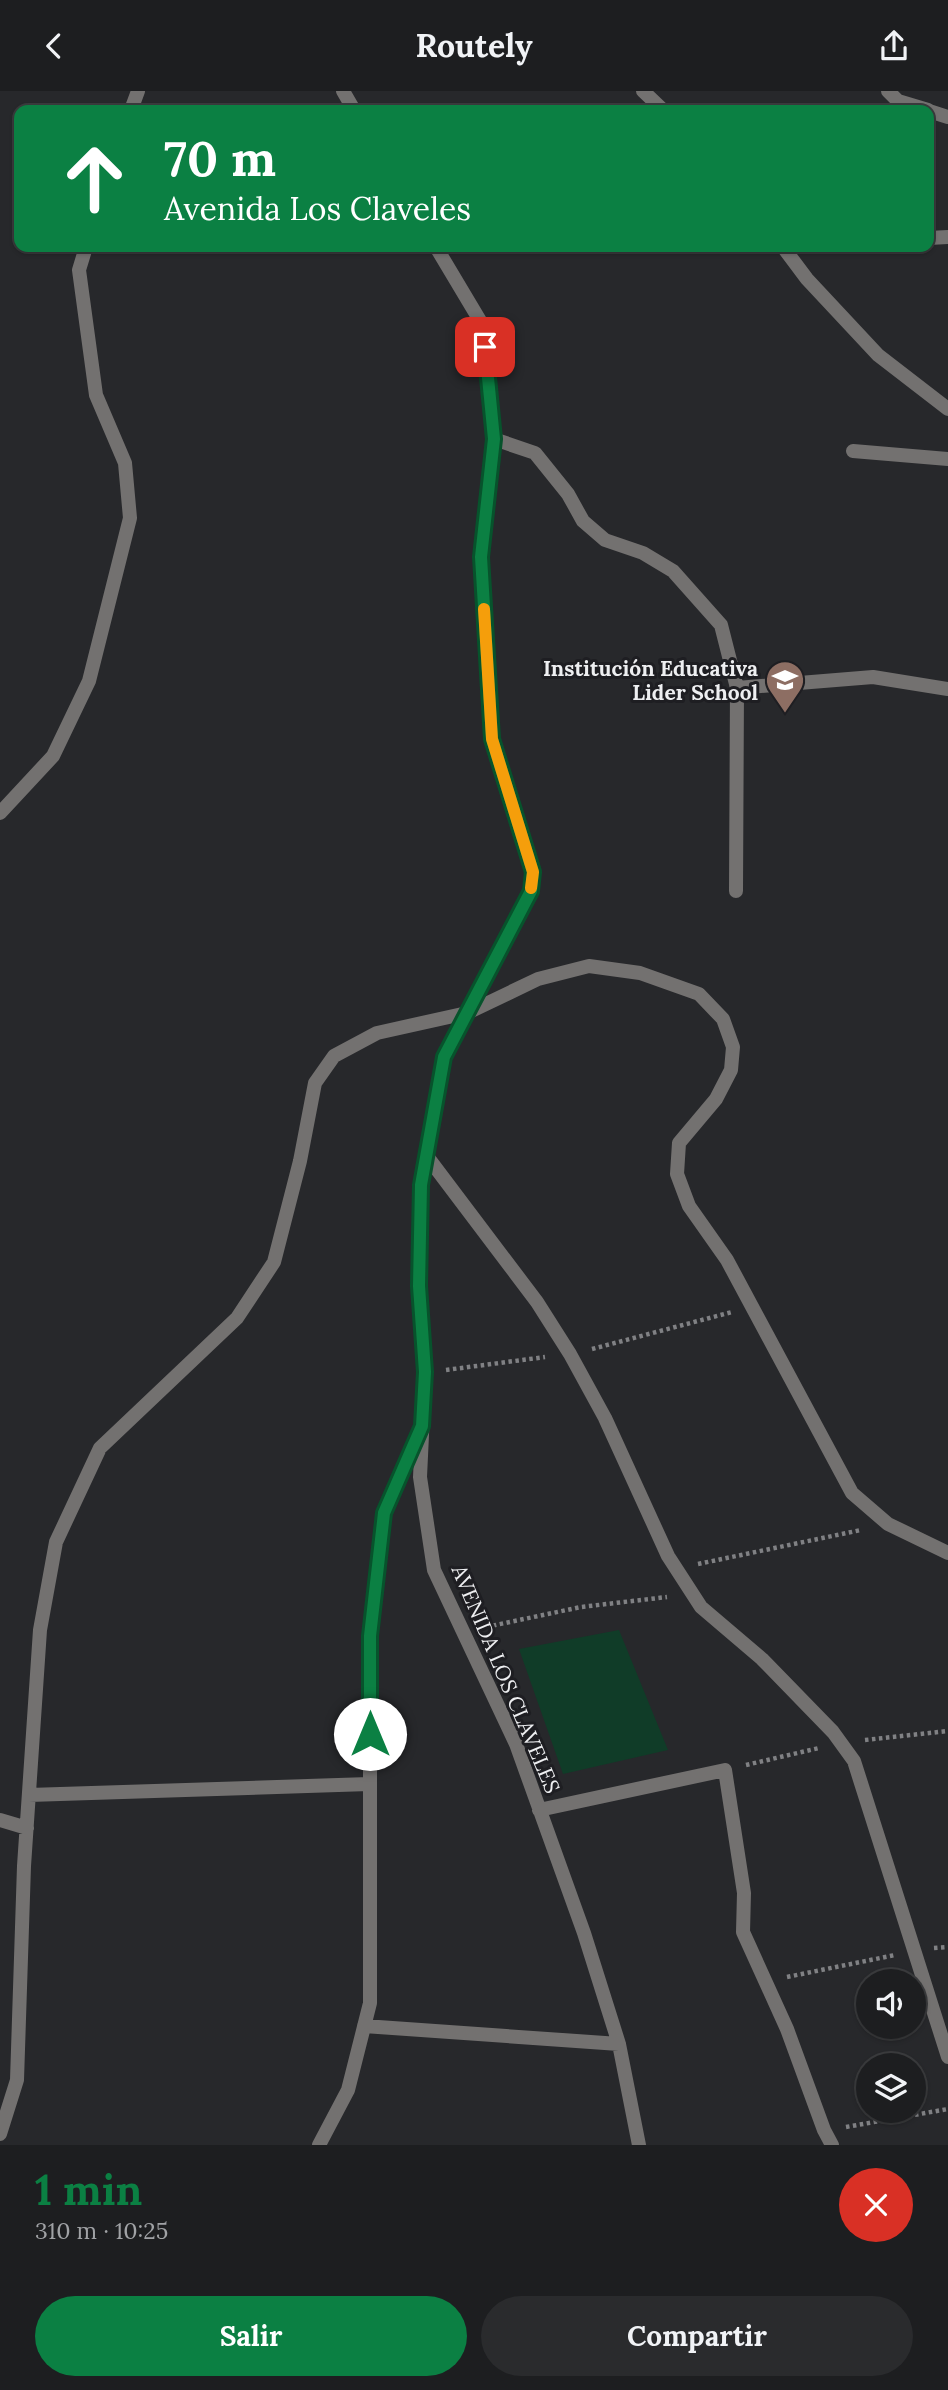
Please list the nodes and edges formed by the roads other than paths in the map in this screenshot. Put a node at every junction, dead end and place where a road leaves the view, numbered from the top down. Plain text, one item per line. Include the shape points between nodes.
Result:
1 (643, 91) edge
2 (888, 91) edge
3 (658, 105) edge
4 (910, 105) edge
5 (84, 252) edge
6 (439, 252) edge
7 (787, 252) edge
8 (948, 409) edge
9 (494, 439) junction
10 (853, 451) dead end
11 (948, 459) edge
12 (737, 688) junction
13 (948, 689) edge
14 (0, 813) edge
15 (736, 891) dead end
16 (467, 1013) junction
17 (426, 1155) junction
18 (422, 1426) junction
19 (948, 1553) edge
20 (369, 1784) junction
21 (29, 1795) junction
22 (539, 1810) junction
23 (0, 1820) edge
24 (27, 1828) junction
25 (364, 2026) junction
26 (619, 2044) junction
27 (948, 2057) edge
28 (0, 2134) edge
29 (319, 2145) edge
30 (639, 2145) edge
31 (832, 2145) edge

1 - 3 street
2 - 4 street
5 - 14 street via 79,270 96,395 125,463 131,518 89,681 53,756
6 - 9 street, AVENIDA LOS CLAVELES via 482,324
7 - 8 street via 878,355
9 - 12 street via 535,453 583,521 605,540 643,553 673,571 720,625
9 - 16 street, AVENIDA LOS CLAVELES via 481,557 492,739 533,872 531,891
10 - 11 street
12 - 13 street via 873,677
12 - 15 street
16 - 17 street, AVENIDA LOS CLAVELES via 444,1057
16 - 19 street via 538,979 589,966 640,973 699,994 723,1019 733,1047 730,1070 716,1099 679,1143 677,1174 689,1206 727,1260 852,1493 888,1524
16 - 21 street via 377,1033 334,1056 315,1083 274,1262 237,1318 100,1448 56,1542 40,1630
17 - 18 street, AVENIDA LOS CLAVELES via 419,1261 425,1372
17 - 27 street via 537,1301 570,1354 605,1418 668,1556 701,1607 780,1677 854,1761
18 - 20 street via 384,1513 370,1636
18 - 22 street, AVENIDA LOS CLAVELES via 420,1477 434,1570 516,1744
20 - 21 street
20 - 25 street via 370,2003
21 - 24 street
22 - 26 street, AVENIDA LOS CLAVELES
22 - 31 street via 725,1770 744,1893 743,1932
23 - 24 street
24 - 28 street via 17,2080
25 - 26 street
25 - 29 street via 348,2090
26 - 30 street, AVENIDA LOS CLAVELES

